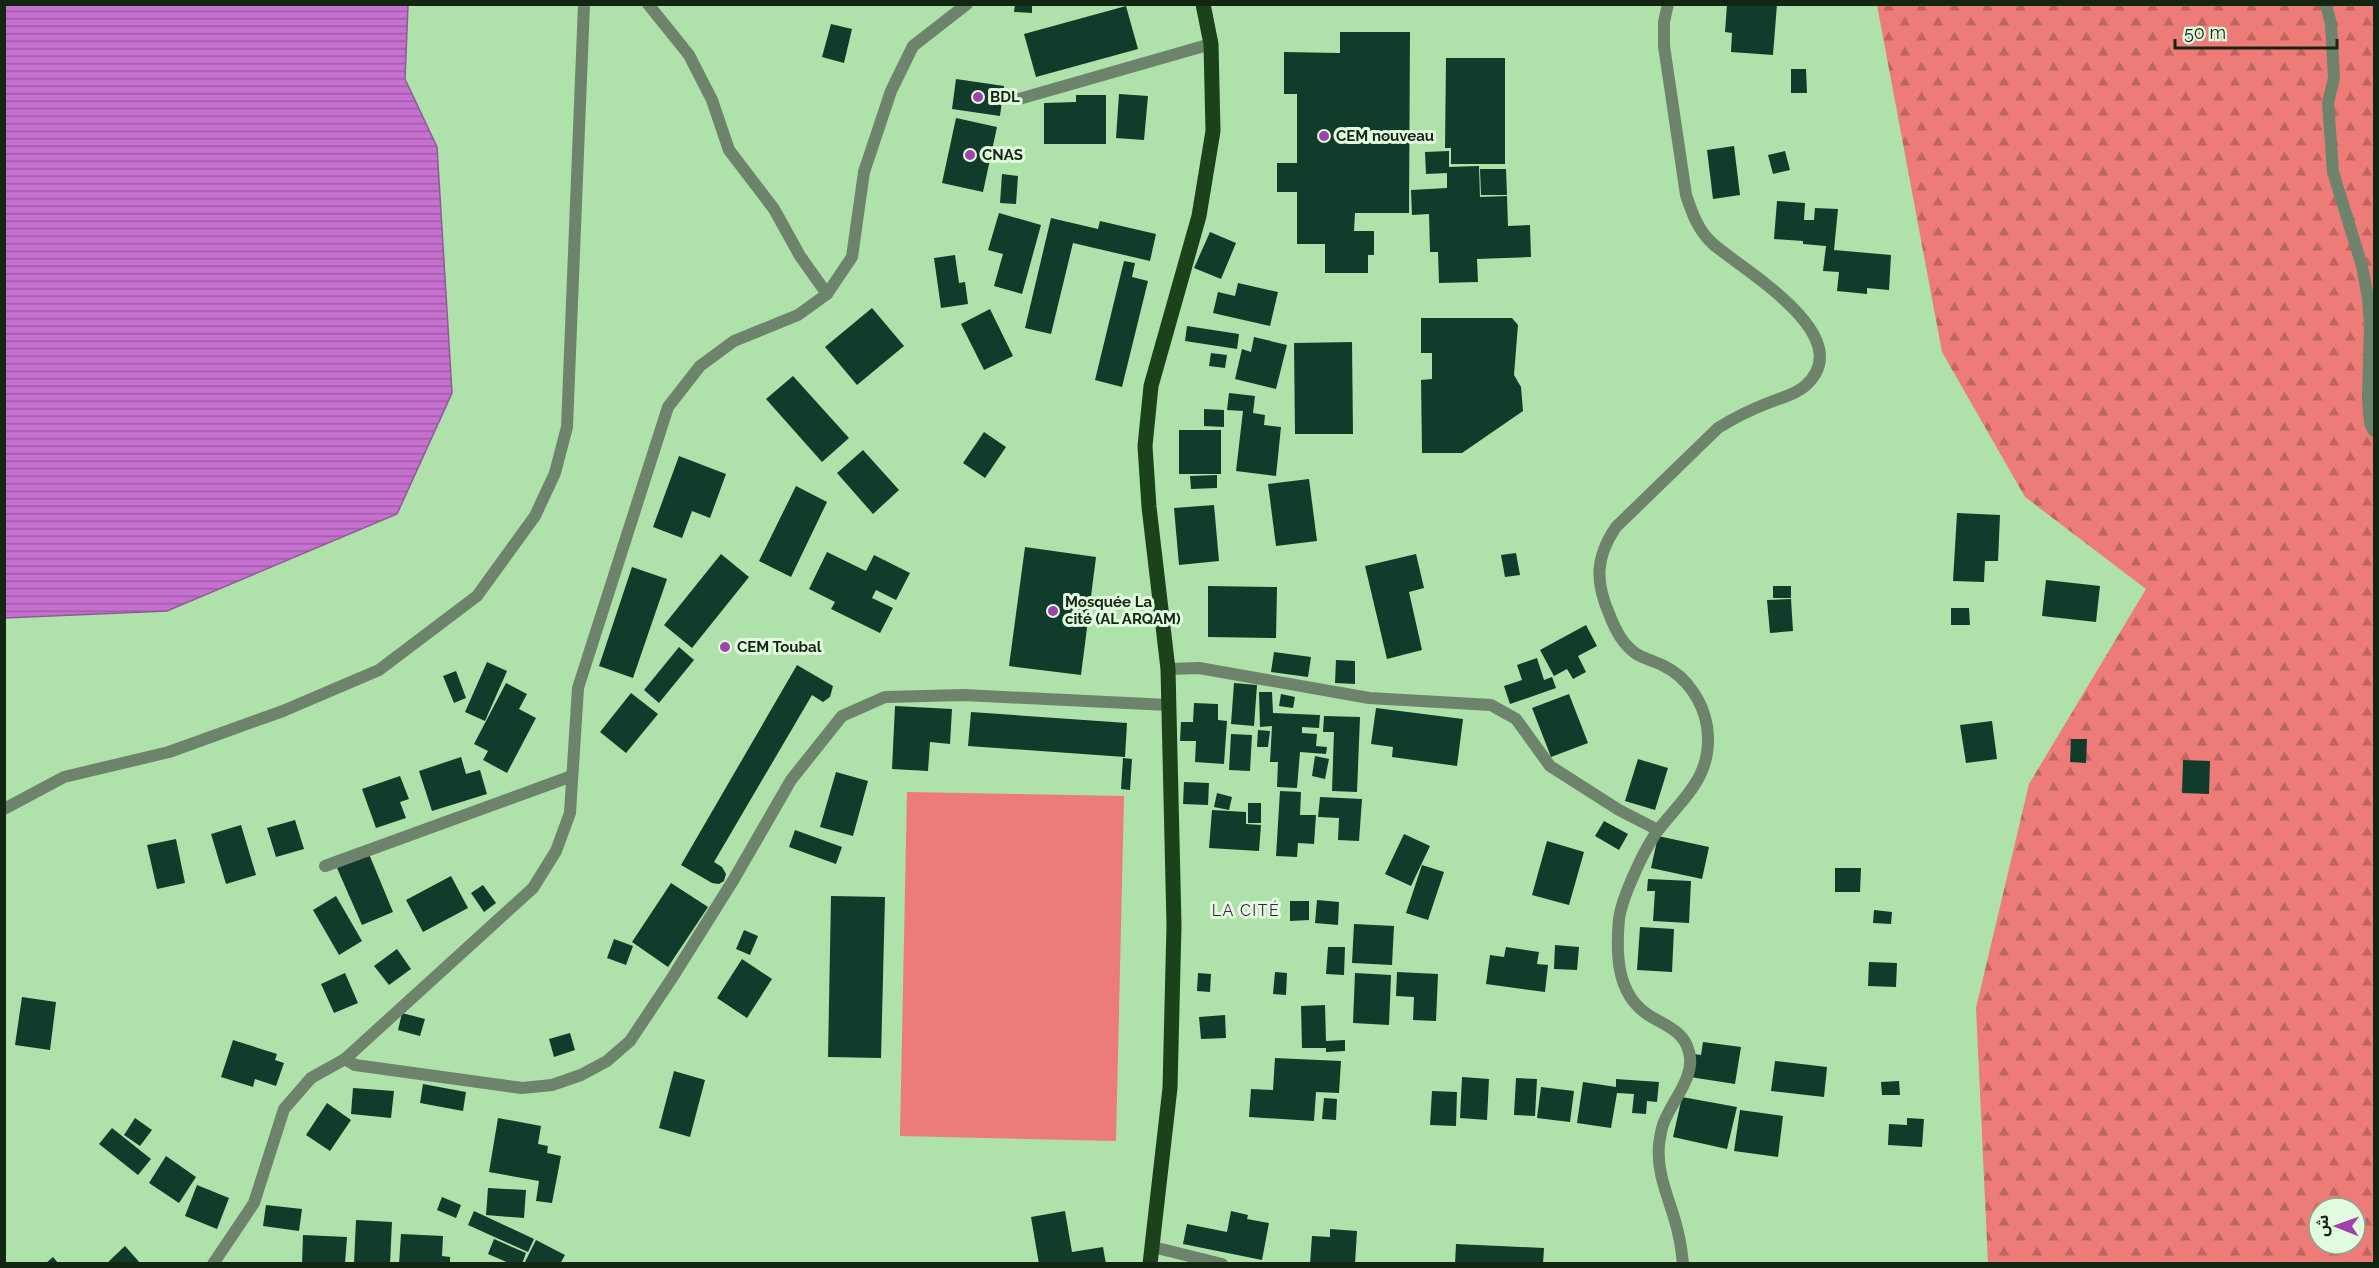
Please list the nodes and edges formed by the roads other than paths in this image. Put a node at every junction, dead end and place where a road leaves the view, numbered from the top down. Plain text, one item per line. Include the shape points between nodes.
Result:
1 (584, 4) edge
2 (648, 4) edge
3 (967, 4) edge
4 (1203, 4) edge
5 (1668, 4) edge
6 (2326, 4) edge
7 (1211, 44) junction
8 (1019, 99) dead end
9 (827, 294) junction
10 (2374, 431) edge
11 (1168, 669) junction
12 (1168, 705) junction
13 (572, 776) junction
14 (4, 809) edge
15 (1658, 830) junction
16 (325, 866) dead end
17 (345, 1059) junction
18 (1153, 1247) junction
19 (213, 1263) edge
20 (1150, 1263) edge
21 (1222, 1263) edge
22 (1683, 1263) edge

1 - 14 street via 567,427 555,473 535,516 477,596 379,670 283,711 169,752 64,777
2 - 9 street via 689,55 712,100 729,150 774,209
3 - 9 street via 914,46 891,91 864,172 852,257
4 - 7 main road
5 - 15 street via 1664,46 1691,213 1711,242 1783,297 1813,332 1819,351 1815,372 1807,384 1718,428 1607,540 1599,586 1616,631 1636,653 1682,678 1694,692 1707,728 1707,750 1691,793
6 - 10 street via 2334,78 2328,103 2333,172 2368,298 2368,398
7 - 8 street
7 - 11 main road via 1213,131 1199,216 1151,386 1145,446
9 - 13 street via 798,315 734,341 700,366 668,407 578,688
11 - 12 main road
11 - 15 street via 1199,668 1369,698 1491,705 1516,719 1550,766
12 - 17 street via 964,695 885,697 842,716 791,780 672,978 630,1041 607,1060 552,1085 522,1088 355,1065
12 - 18 main road via 1174,926 1170,1088
13 - 16 street
13 - 17 street via 570,813 556,851 533,888
15 - 22 street via 1630,885 1620,915 1617,948 1629,996 1647,1015 1681,1036 1690,1053 1690,1071 1663,1124 1659,1146 1663,1189 1679,1236
17 - 19 street via 311,1078 284,1109 254,1203
18 - 20 main road
18 - 21 street

